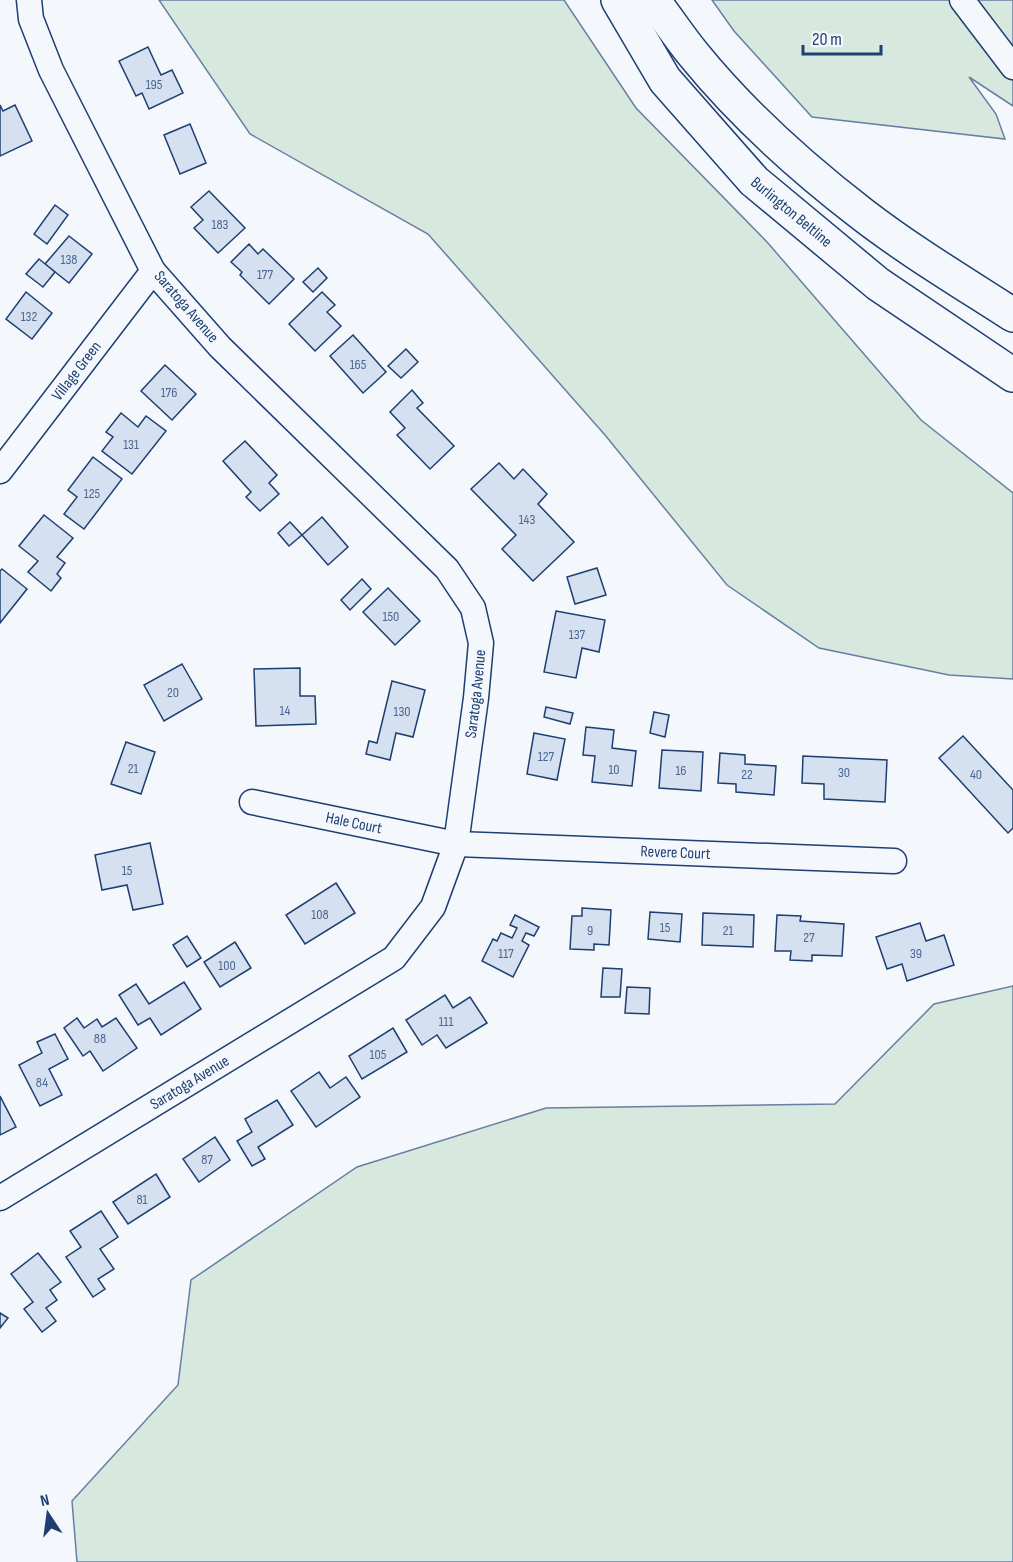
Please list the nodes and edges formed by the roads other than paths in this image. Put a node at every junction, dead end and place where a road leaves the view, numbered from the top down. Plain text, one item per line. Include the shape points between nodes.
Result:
1 (29, 0) edge
2 (618, 0) edge
3 (653, 0) edge
4 (962, 0) edge
5 (1013, 67) edge
6 (153, 271) junction
7 (1013, 315) edge
8 (1013, 375) edge
9 (0, 471) edge
10 (252, 802) dead end
11 (456, 844) junction
12 (894, 861) dead end
13 (0, 1198) edge

1 - 6 street, Saratoga Avenue via 31,19 51,70
2 - 8 main road, Burlington Beltline via 665,80 754,181 878,284
3 - 7 main road via 734,100 797,160 861,214
4 - 5 street
6 - 9 street, Village Green
6 - 11 street, Saratoga Avenue via 220,347 447,569 472,608 481,643
10 - 11 street, Hale Court
11 - 12 street, Revere Court
11 - 13 street, Saratoga Avenue via 433,907 394,958

